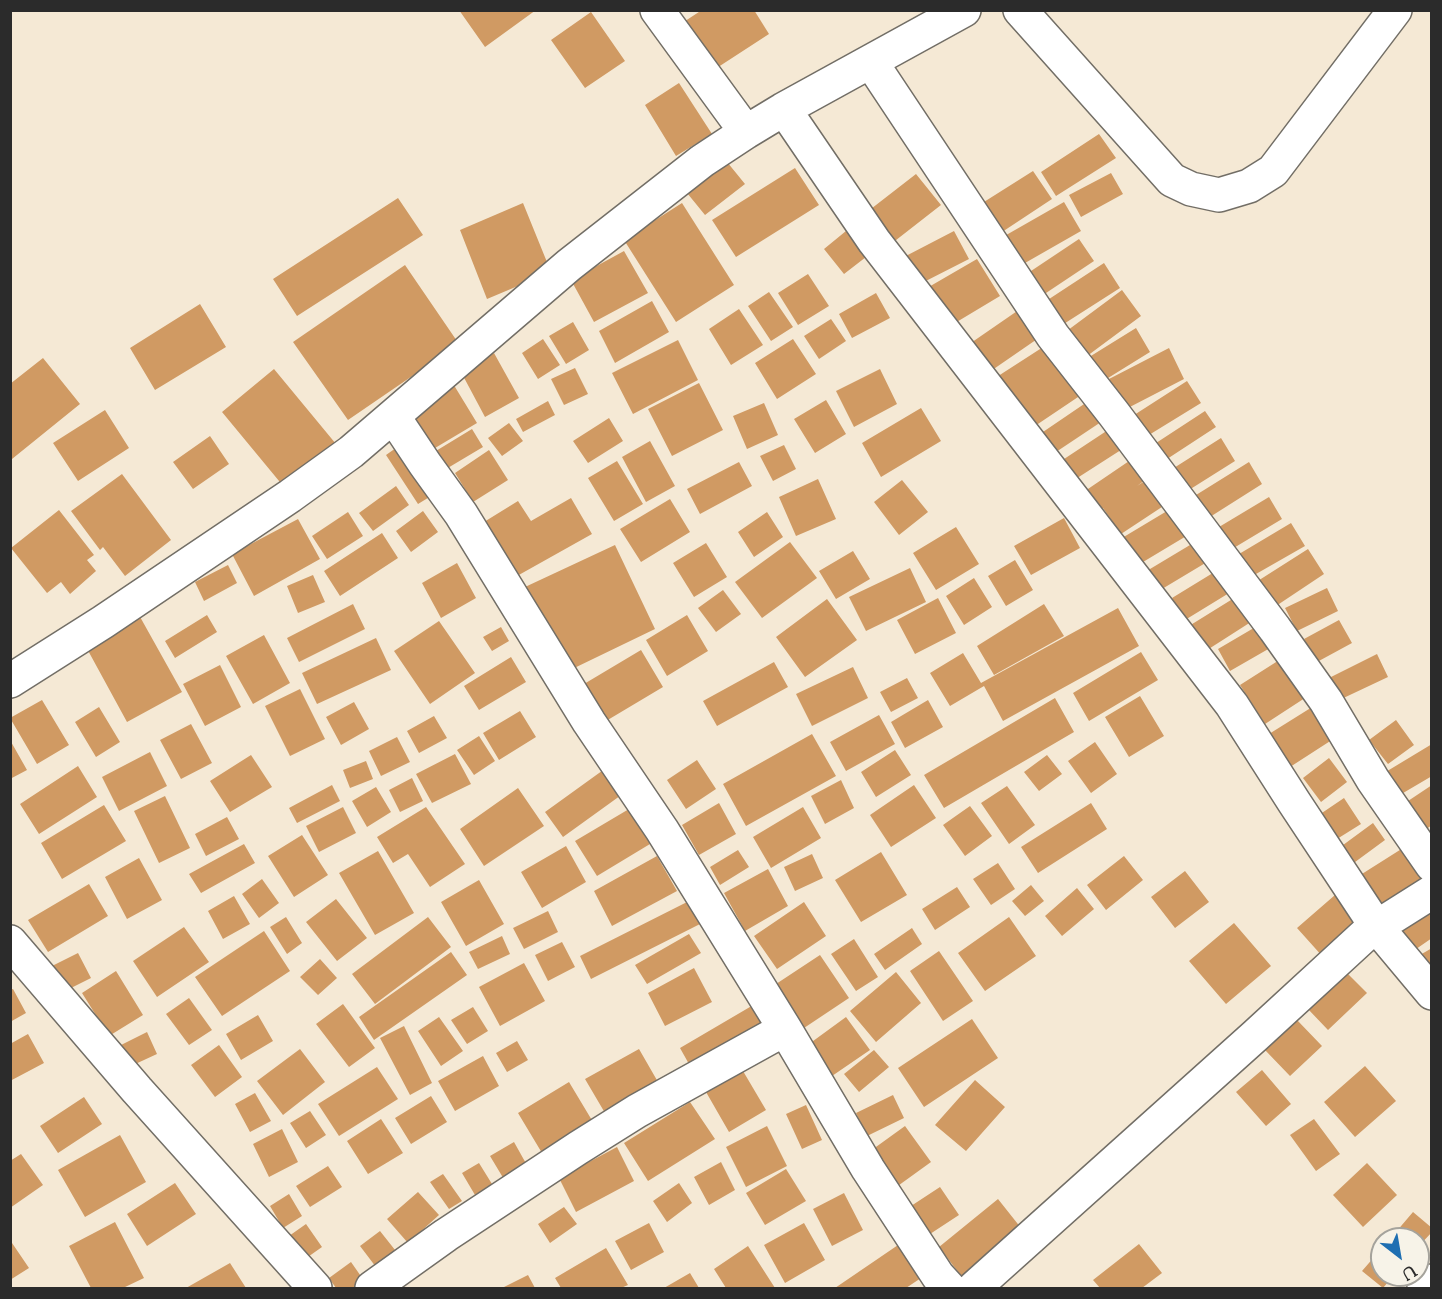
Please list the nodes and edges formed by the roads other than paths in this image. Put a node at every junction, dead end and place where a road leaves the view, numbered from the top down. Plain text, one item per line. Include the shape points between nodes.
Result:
1 (657, 10) edge
2 (964, 10) edge
3 (1020, 10) edge
4 (1395, 10) edge
5 (871, 62) junction
6 (784, 109) junction
7 (746, 132) junction
8 (393, 416) junction
9 (10, 681) edge
10 (1431, 865) edge
11 (1431, 892) edge
12 (1376, 926) junction
13 (10, 942) edge
14 (1431, 993) edge
15 (786, 1029) junction
16 (1431, 1281) edge
17 (315, 1288) edge
18 (372, 1288) edge
19 (949, 1288) edge
20 (974, 1288) edge
21 (1424, 1288) edge

1 - 7 street
2 - 5 street
3 - 4 street via 1172,180 1219,195 1249,186 1273,171
5 - 6 street
5 - 10 street via 1053,336 1326,701 1373,780
6 - 7 street
6 - 12 street via 874,241 1232,705
7 - 8 street via 702,161 569,265
8 - 9 street via 290,496
8 - 15 street via 461,514
11 - 12 street
12 - 14 street
12 - 20 street
13 - 17 street via 136,1090
15 - 18 street via 637,1111
15 - 19 street via 868,1169
16 - 21 street

